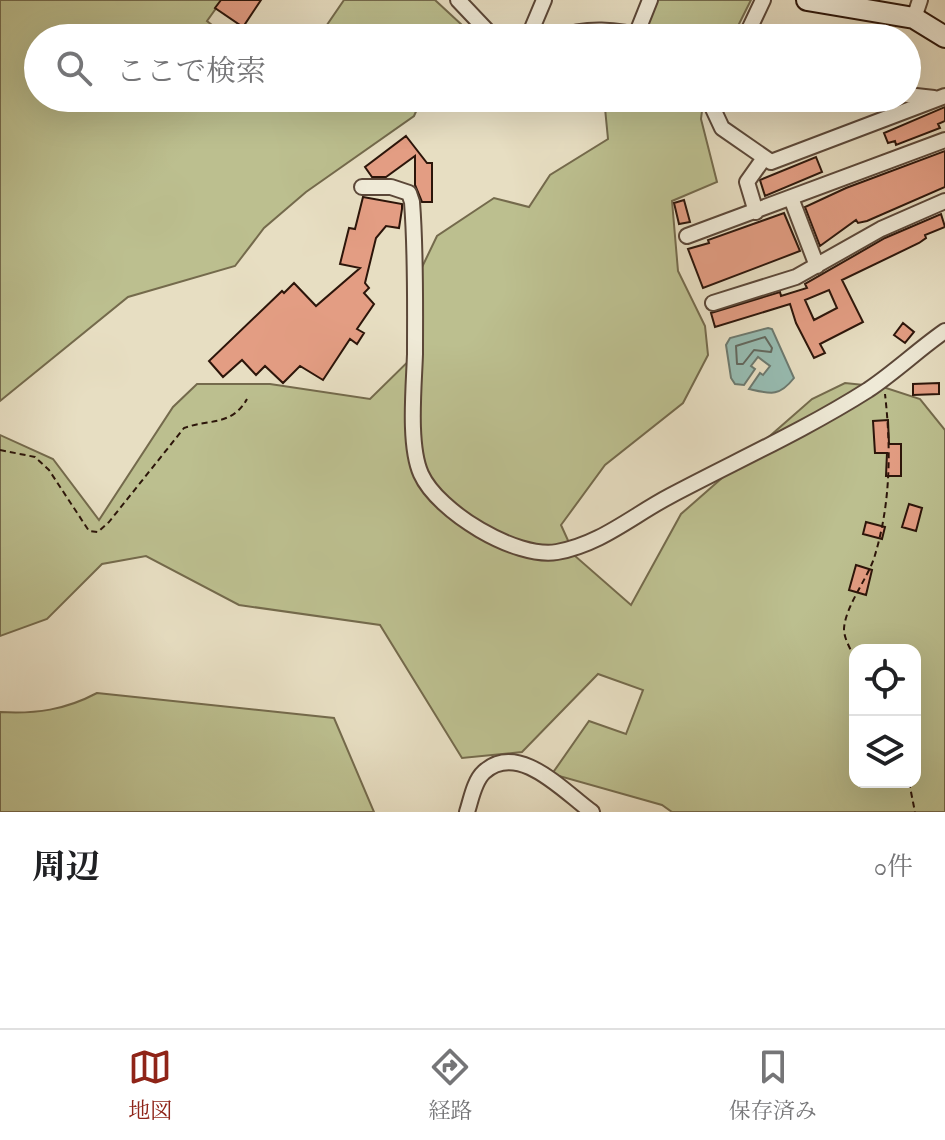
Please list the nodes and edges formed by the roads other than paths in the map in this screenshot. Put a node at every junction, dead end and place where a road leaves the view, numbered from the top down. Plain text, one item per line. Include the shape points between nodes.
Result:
1 (544, 0) edge
2 (650, 0) edge
3 (763, 0) edge
4 (807, 0) edge
5 (464, 2) edge
6 (917, 9) edge
7 (482, 24) edge
8 (534, 24) edge
9 (644, 24) edge
10 (752, 24) edge
11 (945, 37) edge
12 (921, 96) edge
13 (941, 97) edge
14 (921, 105) edge
15 (715, 112) edge
16 (902, 112) edge
17 (945, 140) edge
18 (764, 158) junction
19 (362, 187) dead end
20 (791, 198) junction
21 (945, 201) edge
22 (756, 212) junction
23 (687, 236) dead end
24 (817, 266) junction
25 (713, 303) dead end
26 (945, 331) edge
27 (467, 812) edge
28 (592, 812) edge

1 - 8 street
2 - 9 street
3 - 10 street
4 - 6 street
5 - 7 street
6 - 11 street
12 - 13 street
13 - 14 street
15 - 18 street via 722,128
16 - 18 street via 771,162
17 - 20 street
18 - 22 street via 747,182
19 - 26 street via 391,187 409,193 412,202 413,426 421,475 474,527 509,546 539,554 600,540 884,378
20 - 22 street
20 - 24 street
21 - 24 street via 881,229
22 - 23 street
24 - 25 street
27 - 28 street via 484,772 515,762 535,768

